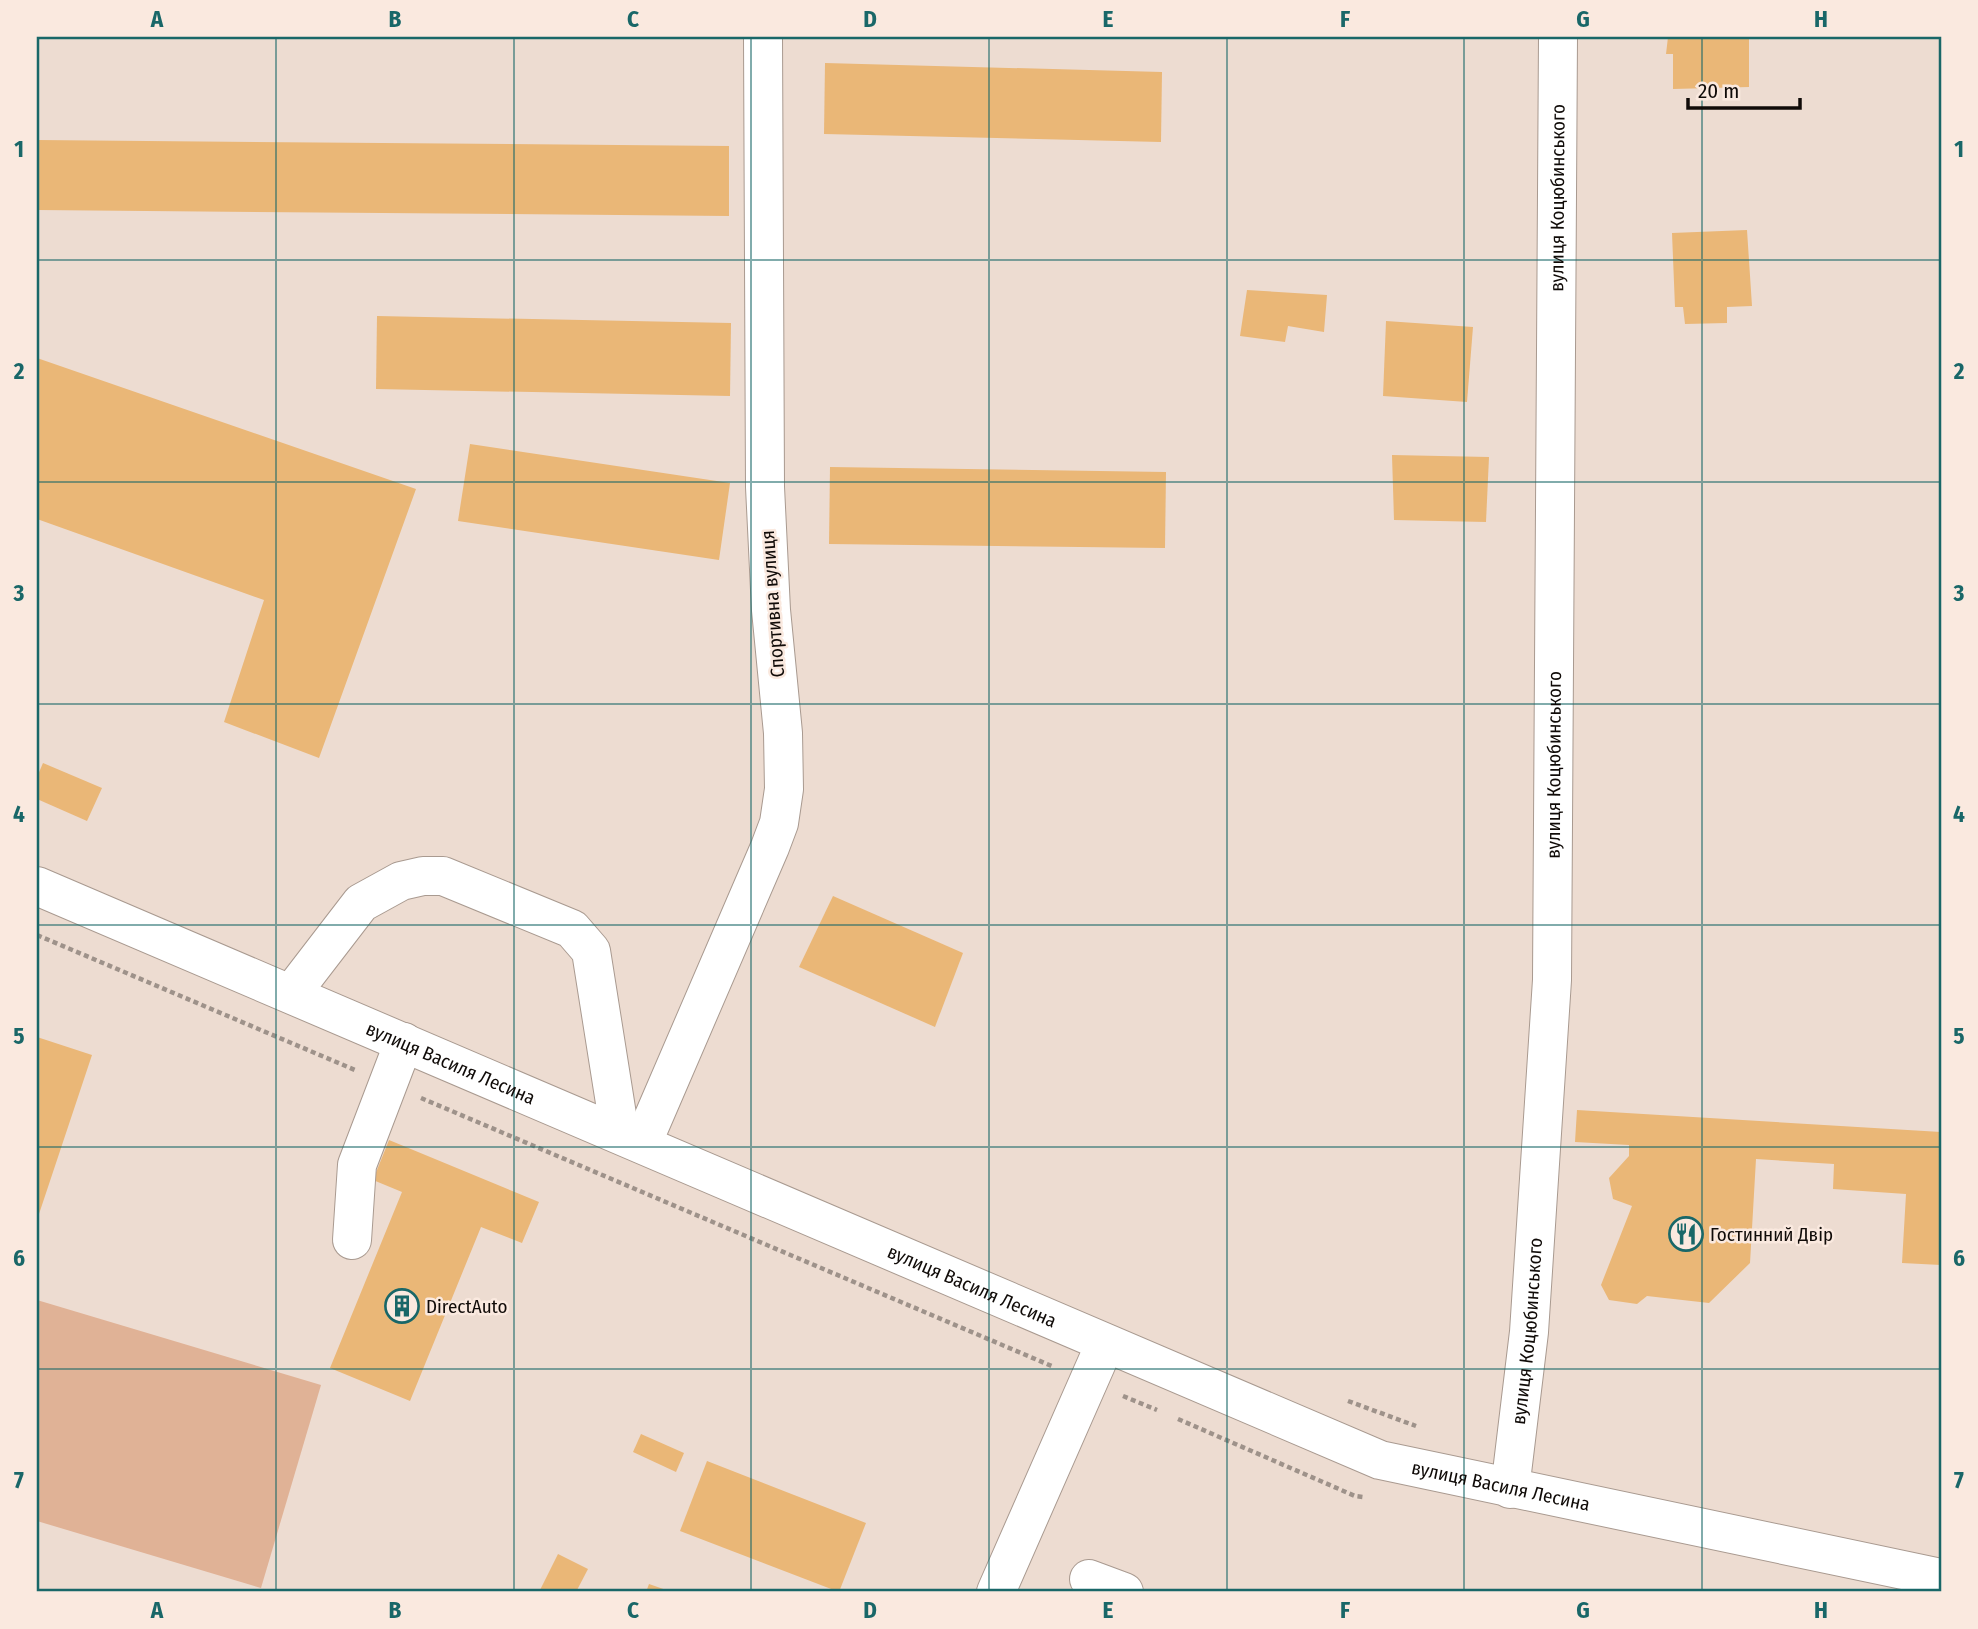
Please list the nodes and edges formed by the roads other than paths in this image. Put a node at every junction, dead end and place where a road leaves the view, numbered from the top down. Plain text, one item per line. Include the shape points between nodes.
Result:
1 (763, 37) edge
2 (1558, 37) edge
3 (37, 886) edge
4 (291, 994) junction
5 (404, 1042) junction
6 (631, 1139) junction
7 (352, 1240) dead end
8 (1105, 1344) junction
9 (1510, 1489) junction
10 (1941, 1578) edge
11 (1089, 1579) dead end
12 (996, 1592) edge
13 (1124, 1592) edge

1 - 6 street, Спортивна вулиця via 765,487 784,789 770,847
2 - 9 street, вулиця Коцюбинського via 1552,980 1528,1332
3 - 4 street, вулиця Василя Лесина
4 - 5 street, вулиця Василя Лесина
4 - 6 street via 361,903 401,881 443,876 572,929 591,951
5 - 6 street, вулиця Василя Лесина
5 - 7 street via 357,1165
6 - 8 street, вулиця Василя Лесина
8 - 9 street, вулиця Василя Лесина via 1380,1460
8 - 12 street
9 - 10 street, вулиця Василя Лесина
11 - 13 street

